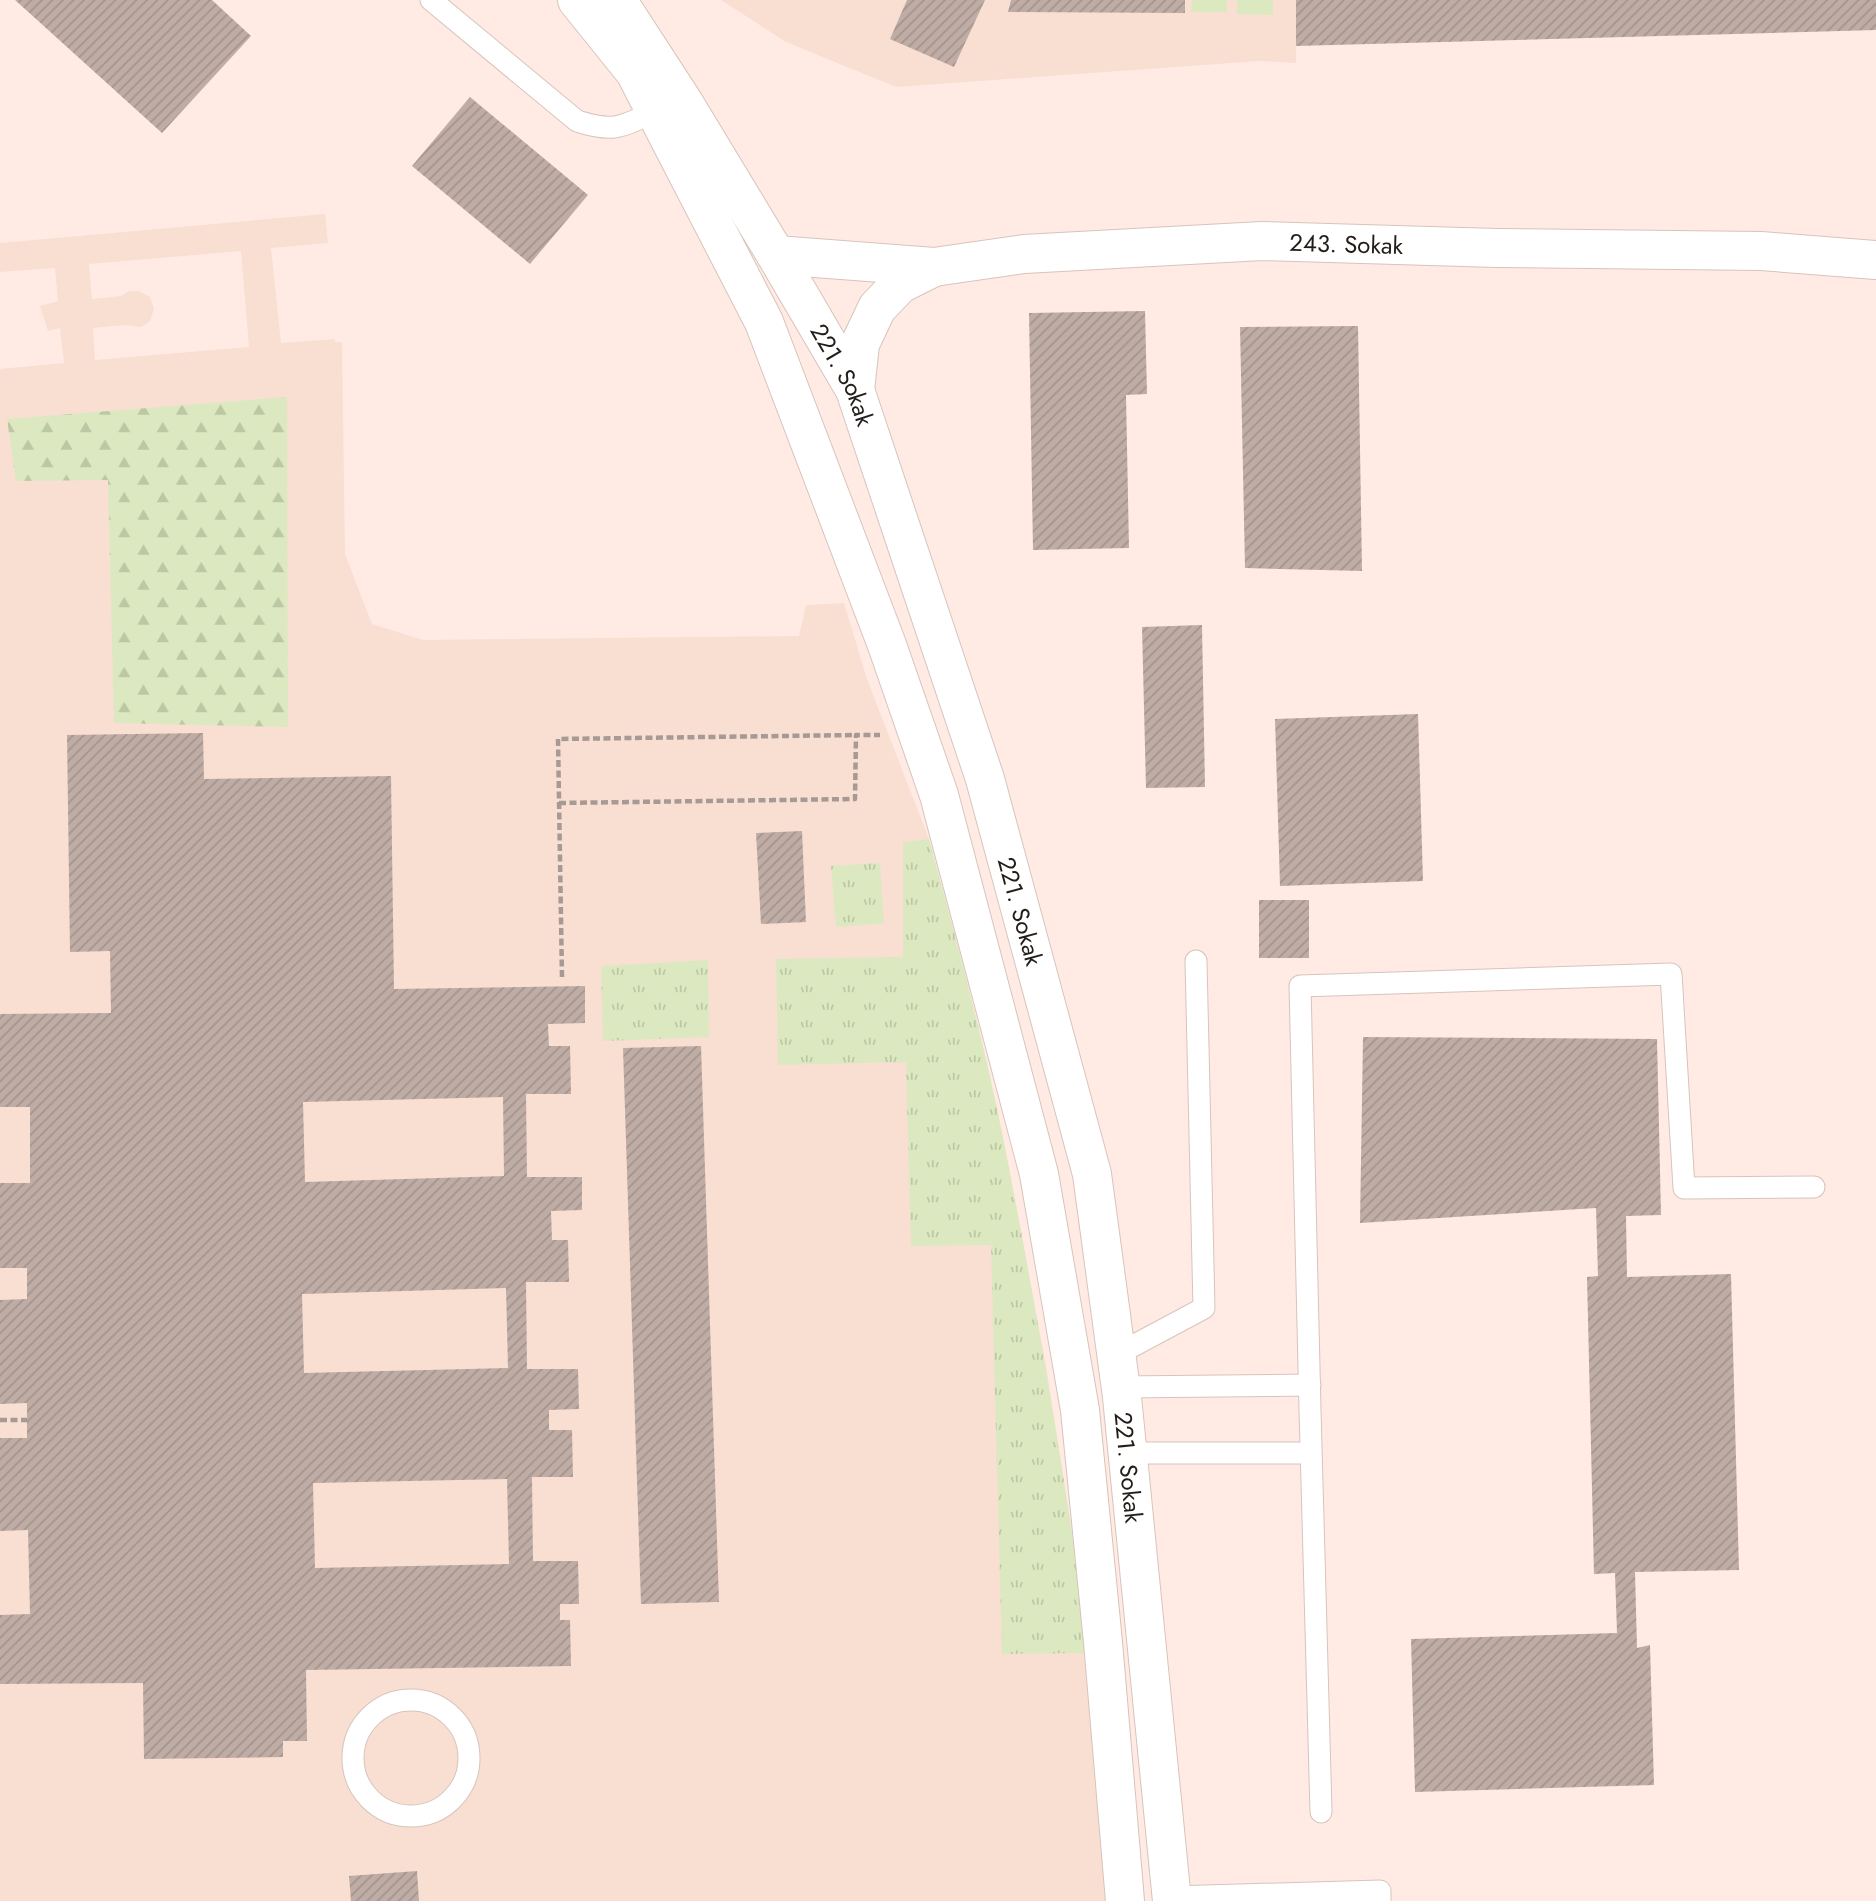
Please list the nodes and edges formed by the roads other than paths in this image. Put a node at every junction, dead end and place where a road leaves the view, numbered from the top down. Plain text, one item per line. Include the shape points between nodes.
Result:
1 (431, 0) edge
2 (577, 0) edge
3 (617, 0) edge
4 (656, 111) junction
5 (1876, 242) edge
6 (1761, 251) junction
7 (776, 255) junction
8 (1876, 260) edge
9 (934, 267) junction
10 (855, 390) junction
11 (1196, 961) dead end
12 (1814, 1187) dead end
13 (1118, 1371) junction
14 (1310, 1385) junction
15 (1127, 1453) junction
16 (1310, 1453) junction
17 (464, 1733) joint
18 (1321, 1812) dead end
19 (1171, 1899) edge
20 (1125, 1901) edge
21 (1380, 1901) edge

1 - 4 lane via 577,121 619,128
2 - 4 street, 221. Sokak via 635,72
3 - 7 street, 221. Sokak
4 - 20 street, 221. Sokak via 764,322 887,645 939,795 1039,1174 1080,1410
5 - 6 street, 243. Sokak
6 - 8 street, 243. Sokak
6 - 9 street, 243. Sokak via 1262,241 1024,254
7 - 9 street, 243. Sokak
7 - 10 street, 221. Sokak
9 - 10 street, 243. Sokak via 900,284 877,308 860,344
10 - 13 street, 221. Sokak via 985,779 1092,1174
11 - 13 lane via 1204,1308
12 - 14 lane via 1684,1188 1671,974 1300,986
13 - 14 lane
13 - 15 street, 221. Sokak
14 - 16 lane
15 - 16 lane
15 - 19 street, 221. Sokak
16 - 18 lane
17 - 17 lane via 444,1710 430,1703 390,1703 372,1713 359,1729 352,1748 359,1787 372,1803 390,1813 410,1817 442,1808 465,1782 469,1748
19 - 21 lane via 1380,1891

